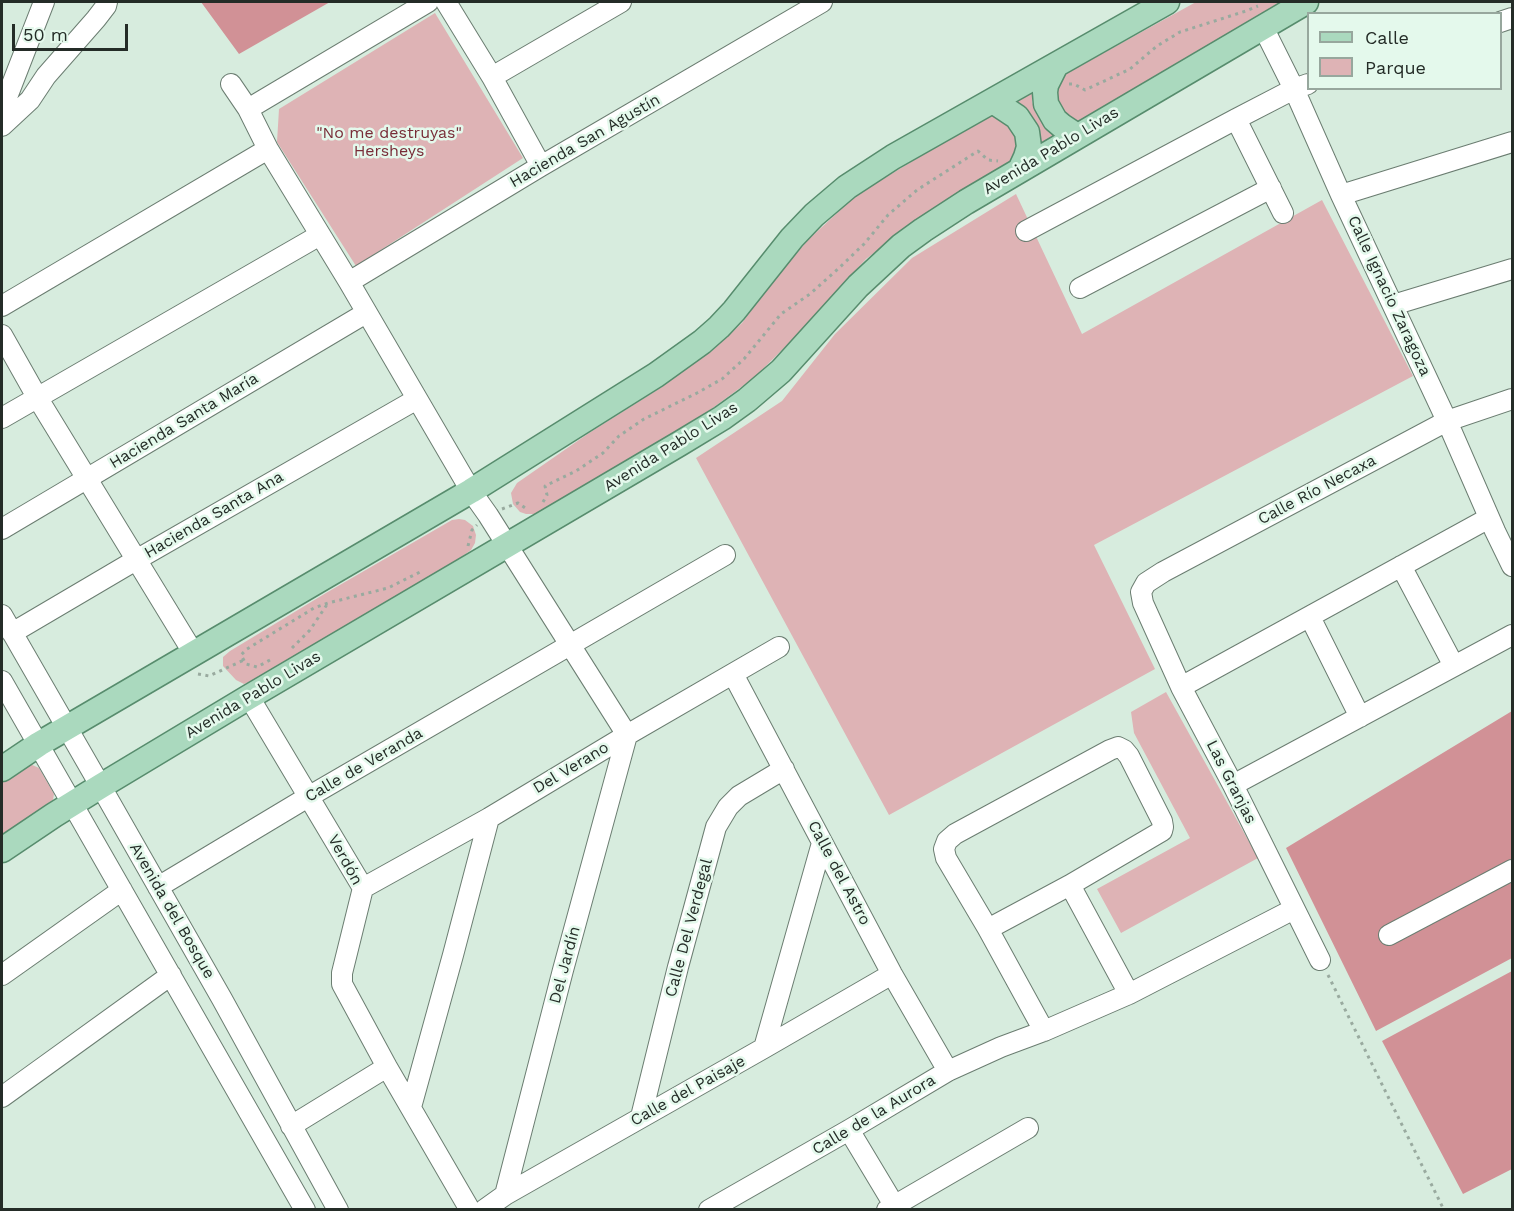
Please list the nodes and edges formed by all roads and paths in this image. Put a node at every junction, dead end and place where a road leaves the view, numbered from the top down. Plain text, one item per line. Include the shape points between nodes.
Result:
1 (44, 2) edge
2 (107, 2) edge
3 (428, 2) edge
4 (446, 2) edge
5 (621, 2) edge
6 (822, 2) edge
7 (1167, 2) edge
8 (1306, 2) edge
9 (1262, 16) junction
10 (1060, 74) junction
11 (492, 78) junction
12 (231, 84) dead end
13 (1301, 86) edge
14 (993, 101) junction
15 (248, 109) junction
16 (2, 110) edge
17 (1236, 119) junction
18 (2, 126) edge
19 (1077, 136) junction
20 (1512, 141) edge
21 (268, 149) junction
22 (541, 166) junction
23 (1020, 170) junction
24 (1271, 188) junction
25 (1341, 195) junction
26 (1283, 213) dead end
27 (1026, 231) dead end
28 (320, 235) junction
29 (1512, 269) edge
30 (349, 282) junction
31 (1080, 288) dead end
32 (1393, 305) junction
33 (2, 306) edge
34 (366, 313) junction
35 (2, 335) edge
36 (37, 397) junction
37 (417, 399) junction
38 (1512, 399) edge
39 (2, 418) edge
40 (1448, 421) junction
41 (87, 478) junction
42 (471, 491) junction
43 (1499, 525) edge
44 (2, 529) edge
45 (506, 545) junction
46 (725, 555) dead end
47 (136, 560) junction
48 (1401, 566) junction
49 (1512, 566) edge
50 (1143, 603) joint
51 (2, 615) edge
52 (1310, 617) junction
53 (12, 633) junction
54 (1512, 635) edge
55 (571, 645) junction
56 (779, 647) dead end
57 (194, 654) junction
58 (1454, 666) junction
59 (733, 674) junction
60 (2, 681) edge
61 (1181, 687) junction
62 (249, 697) junction
63 (1360, 717) junction
64 (67, 728) junction
65 (627, 735) junction
66 (39, 744) junction
67 (2, 769) edge
68 (784, 769) junction
69 (1233, 785) junction
70 (101, 786) junction
71 (308, 797) junction
72 (73, 803) junction
73 (489, 818) junction
74 (822, 843) junction
75 (2, 850) edge
76 (1512, 870) edge
77 (1070, 885) junction
78 (158, 887) junction
79 (363, 888) junction
80 (122, 890) junction
81 (1294, 909) junction
82 (988, 929) junction
83 (1389, 935) dead end
84 (1320, 960) joint
85 (892, 974) junction
86 (2, 975) edge
87 (171, 975) junction
88 (1129, 994) junction
89 (1044, 1032) junction
90 (764, 1048) junction
91 (387, 1067) junction
92 (948, 1071) junction
93 (2, 1097) edge
94 (411, 1107) junction
95 (641, 1117) junction
96 (291, 1126) junction
97 (1028, 1128) dead end
98 (849, 1130) junction
99 (505, 1195) junction
100 (893, 1208) edge
101 (305, 1209) edge
102 (338, 1209) edge
103 (470, 1209) edge
104 (484, 1209) edge
105 (709, 1209) edge
106 (1444, 1209) edge

1 - 16 street
2 - 18 street via 30,100
3 - 15 street
4 - 11 street
5 - 11 street
6 - 22 street, Hacienda San Agustín
7 - 10 main road
8 - 9 main road, Avenida Pablo Livas
9 - 10 path via 1246,11 1180,32 1130,69 1085,90
9 - 13 street, Calle Ignacio Zaragoza
9 - 19 main road, Avenida Pablo Livas
10 - 14 main road
10 - 19 main road via 1046,85 1046,104 1055,120
11 - 22 street
12 - 15 street
13 - 17 street
13 - 25 street, Calle Ignacio Zaragoza
14 - 23 main road via 1017,117 1027,132 1029,147
14 - 42 main road via 893,158 830,201 792,238 734,312 681,358
15 - 21 street
17 - 24 street
17 - 27 street
19 - 23 main road, Avenida Pablo Livas
20 - 25 street
21 - 28 street
21 - 33 street
22 - 30 street, Hacienda San Agustín
23 - 45 main road, Avenida Pablo Livas via 901,246 858,286 781,371 747,400
24 - 26 street
24 - 31 street
25 - 32 street, Calle Ignacio Zaragoza
28 - 30 street
28 - 36 street
29 - 32 street
30 - 34 street
32 - 40 street, Calle Ignacio Zaragoza
34 - 37 street
34 - 41 street, Hacienda Santa María
35 - 36 street
36 - 39 street
36 - 41 street
37 - 42 street
37 - 47 street, Hacienda Santa Ana
38 - 40 street, Calle Río Necaxa
40 - 43 street, Calle Ignacio Zaragoza
40 - 50 street, Calle Río Necaxa via 1163,572 1146,583 1141,592
41 - 44 street, Hacienda Santa María
41 - 47 street
42 - 45 street
42 - 57 main road
43 - 48 street
43 - 49 street, Calle Ignacio Zaragoza
45 - 55 street
45 - 62 main road, Avenida Pablo Livas
46 - 55 street, Calle de Veranda
47 - 53 street, Hacienda Santa Ana
47 - 57 street
48 - 52 street
48 - 58 street
50 - 61 street, Las Granjas
51 - 53 street, Avenida del Bosque
52 - 61 street
52 - 63 street
53 - 64 street, Avenida del Bosque
54 - 58 street
55 - 65 street
55 - 71 street, Calle de Veranda
56 - 59 street, Del Verano
57 - 64 main road
58 - 63 street
59 - 65 street, Del Verano
59 - 68 street, Calle del Astro
60 - 66 street, Avenida del Bosque
61 - 69 street, Las Granjas
62 - 70 main road, Avenida Pablo Livas
62 - 71 street, Verdón
63 - 69 street
64 - 66 main road
64 - 70 street, Avenida del Bosque
65 - 73 street, Del Verano
65 - 99 street, Del Jardín
66 - 67 main road
66 - 72 street, Avenida del Bosque
68 - 74 street, Calle del Astro
68 - 95 street, Calle Del Verdegal via 739,796 717,827
69 - 81 street, Las Granjas
70 - 72 main road, Avenida Pablo Livas
70 - 78 street, Avenida del Bosque
71 - 78 street, Calle de Veranda
71 - 79 street, Verdón
72 - 75 main road, Avenida Pablo Livas
72 - 80 street, Avenida del Bosque
73 - 79 street, Del Verano
73 - 94 street
74 - 85 street, Calle del Astro
74 - 90 street
76 - 83 street
77 - 82 street
77 - 82 street via 1157,835 1164,827 1129,756 1118,747 947,841 946,858
77 - 88 street
78 - 96 street, Avenida del Bosque
79 - 91 street, Verdón via 342,984
80 - 86 street
80 - 87 street, Avenida del Bosque
81 - 84 street, Las Granjas
81 - 88 street, Calle de la Aurora
82 - 89 street
84 - 106 path
85 - 90 street, Calle del Paisaje
85 - 92 street, Calle del Astro
87 - 93 street
87 - 101 street, Avenida del Bosque
88 - 89 street, Calle de la Aurora
89 - 92 street, Calle de la Aurora
90 - 95 street, Calle del Paisaje
91 - 94 street, Verdón
91 - 96 street
92 - 98 street, Calle de la Aurora
94 - 103 street, Verdón
95 - 99 street, Calle del Paisaje
96 - 102 street, Avenida del Bosque
97 - 100 street
98 - 100 street
98 - 105 street, Calle de la Aurora
99 - 104 street, Calle del Paisaje

